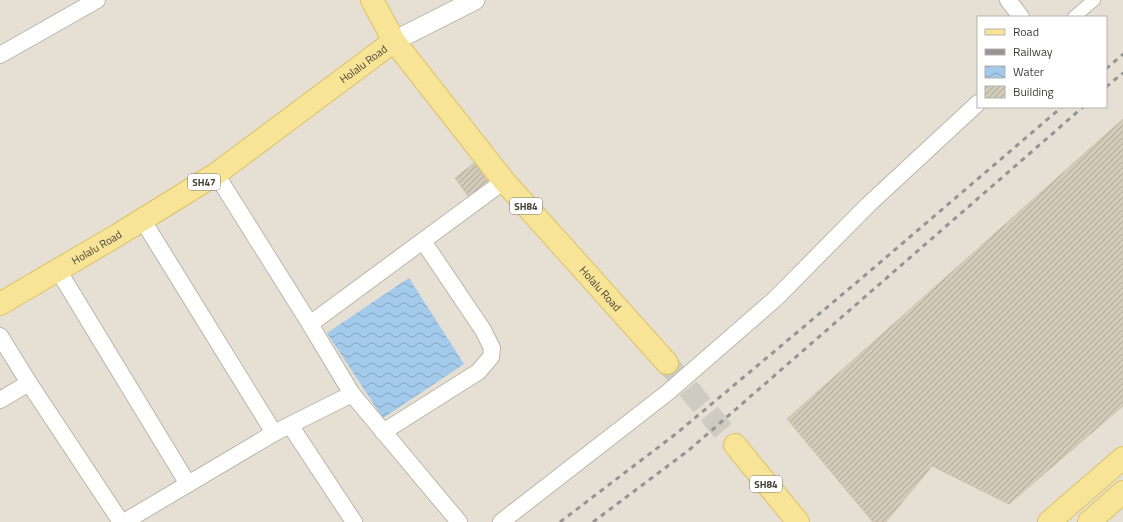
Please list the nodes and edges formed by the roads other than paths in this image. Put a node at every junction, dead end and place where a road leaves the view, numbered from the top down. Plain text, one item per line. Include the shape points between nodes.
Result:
1 (97, 0) edge
2 (372, 0) edge
3 (475, 0) edge
4 (1008, 0) edge
5 (1094, 0) edge
6 (72, 6) edge
7 (1020, 16) edge
8 (1075, 16) edge
9 (394, 41) junction
10 (0, 55) edge
11 (977, 104) edge
12 (216, 174) junction
13 (504, 181) junction
14 (142, 219) junction
15 (423, 241) junction
16 (58, 270) junction
17 (0, 304) edge
18 (310, 324) junction
19 (0, 336) edge
20 (667, 363) tunnel mouth
21 (29, 383) junction
22 (352, 394) junction
23 (0, 400) edge
24 (290, 425) junction
25 (383, 432) junction
26 (274, 433) junction
27 (735, 445) tunnel mouth
28 (1123, 458) edge
29 (188, 484) junction
30 (1123, 492) edge
31 (120, 522) edge
32 (124, 522) edge
33 (354, 522) edge
34 (459, 522) edge
35 (502, 522) edge
36 (798, 522) edge
37 (1049, 522) edge
38 (1089, 522) edge

1 - 6 street
2 - 9 main road, SH84
3 - 9 street
4 - 7 street
5 - 8 street
6 - 10 street
9 - 12 main road, Holalu Road / SH47
9 - 13 main road, Holalu Road / SH84
11 - 35 street via 868,205 775,299 667,393
12 - 14 main road, Holalu Road / SH47
12 - 18 street
13 - 15 street
13 - 20 main road, Holalu Road / SH84
14 - 16 main road, Holalu Road / SH47
14 - 26 street
15 - 18 street
15 - 25 street via 483,330 492,348 491,357 478,372
16 - 17 main road, Holalu Road / SH47
16 - 29 street
18 - 22 street
19 - 21 street
21 - 23 street
21 - 31 street
22 - 24 street
22 - 25 street
24 - 26 street
24 - 33 street
25 - 34 street
26 - 29 street
27 - 36 main road, SH84
28 - 37 main road
29 - 32 street
30 - 38 main road

